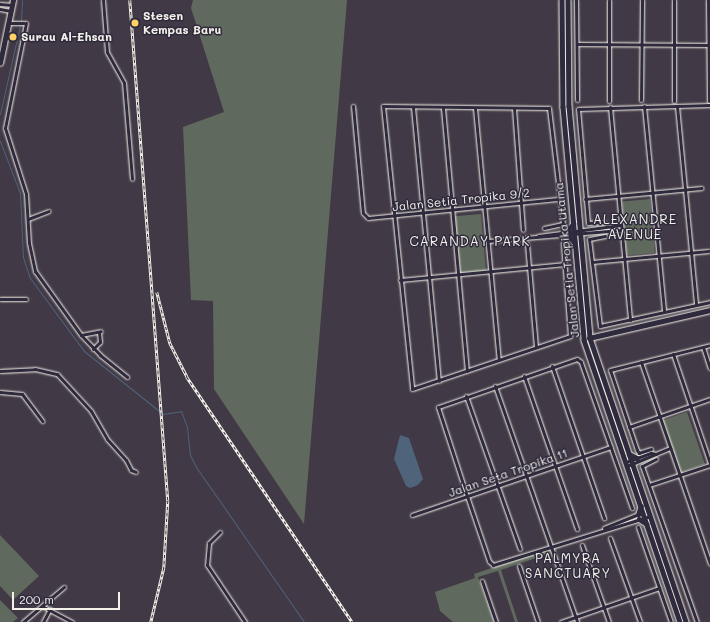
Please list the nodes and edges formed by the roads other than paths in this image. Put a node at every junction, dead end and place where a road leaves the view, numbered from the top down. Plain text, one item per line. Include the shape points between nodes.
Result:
1 (103, 0) edge
2 (562, 0) edge
3 (568, 0) edge
4 (576, 0) edge
5 (609, 0) edge
6 (642, 0) edge
7 (674, 0) edge
8 (708, 0) edge
9 (0, 4) edge
10 (12, 5) edge
11 (0, 9) edge
12 (10, 23) junction
13 (577, 44) junction
14 (609, 45) junction
15 (642, 45) junction
16 (710, 45) edge
17 (674, 46) junction
18 (0, 63) edge
19 (577, 100) dead end
20 (641, 100) dead end
21 (609, 101) dead end
22 (674, 101) dead end
23 (709, 101) dead end
24 (710, 105) edge
25 (353, 106) dead end
26 (644, 106) junction
27 (677, 106) junction
28 (413, 107) junction
29 (610, 107) junction
30 (442, 108) junction
31 (475, 108) junction
32 (514, 108) junction
33 (3, 128) edge
34 (132, 179) dead end
35 (701, 188) dead end
36 (685, 190) junction
37 (652, 193) junction
38 (618, 197) junction
39 (560, 199) junction
40 (585, 199) junction
41 (522, 203) junction
42 (484, 208) junction
43 (49, 211) dead end
44 (452, 211) junction
45 (422, 214) junction
46 (393, 217) junction
47 (28, 219) junction
48 (604, 222) dead end
49 (573, 224) junction
50 (621, 225) junction
51 (597, 227) junction
52 (544, 228) dead end
53 (523, 230) dead end
54 (621, 230) junction
55 (580, 231) junction
56 (561, 232) junction
57 (574, 232) junction
58 (597, 232) junction
59 (568, 233) junction
60 (562, 236) junction
61 (605, 236) dead end
62 (532, 237) junction
63 (488, 241) junction
64 (563, 242) dead end
65 (575, 243) junction
66 (527, 244) dead end
67 (708, 251) dead end
68 (691, 253) junction
69 (659, 256) junction
70 (624, 259) junction
71 (592, 262) junction
72 (566, 264) junction
73 (529, 268) junction
74 (491, 272) junction
75 (458, 276) junction
76 (428, 278) junction
77 (400, 280) junction
78 (26, 299) dead end
79 (0, 300) edge
80 (710, 302) edge
81 (696, 305) junction
82 (710, 310) edge
83 (664, 311) junction
84 (630, 320) junction
85 (589, 325) junction
86 (602, 334) junction
87 (81, 335) junction
88 (590, 338) junction
89 (584, 340) junction
90 (710, 345) edge
91 (536, 347) junction
92 (703, 347) junction
93 (93, 349) junction
94 (673, 354) junction
95 (499, 360) junction
96 (641, 362) junction
97 (552, 366) junction
98 (710, 368) edge
99 (0, 371) edge
100 (467, 371) junction
101 (524, 376) junction
102 (127, 377) dead end
103 (439, 381) junction
104 (496, 386) junction
105 (0, 392) edge
106 (466, 396) junction
107 (710, 399) edge
108 (690, 406) junction
109 (659, 416) junction
110 (42, 421) dead end
111 (629, 427) junction
112 (611, 447) junction
113 (670, 448) junction
114 (651, 449) dead end
115 (656, 454) junction
116 (645, 455) junction
117 (583, 457) junction
118 (646, 459) junction
119 (656, 459) dead end
120 (633, 463) junction
121 (710, 464) edge
122 (555, 466) junction
123 (136, 472) dead end
124 (526, 476) junction
125 (679, 476) junction
126 (649, 485) junction
127 (498, 486) junction
128 (466, 496) junction
129 (641, 506) junction
130 (632, 508) dead end
131 (650, 514) junction
132 (412, 515) dead end
133 (644, 515) junction
134 (638, 517) junction
135 (604, 518) dead end
136 (625, 519) junction
137 (627, 523) junction
138 (648, 525) junction
139 (638, 527) dead end
140 (577, 529) dead end
141 (602, 529) junction
142 (220, 532) dead end
143 (610, 538) dead end
144 (582, 546) dead end
145 (551, 547) junction
146 (520, 549) dead end
147 (710, 563) edge
148 (519, 566) dead end
149 (482, 580) dead end
150 (669, 584) junction
151 (64, 587) dead end
152 (659, 588) junction
153 (631, 598) junction
154 (42, 606) junction
155 (604, 607) junction
156 (50, 610) junction
157 (575, 617) junction
158 (64, 618) junction
159 (23, 622) edge
160 (43, 622) edge
161 (62, 622) edge
162 (72, 622) edge
163 (245, 622) edge
164 (496, 622) edge
165 (538, 622) edge
166 (561, 622) edge
167 (577, 622) edge
168 (609, 622) edge
169 (640, 622) edge
170 (671, 622) edge
171 (680, 622) edge
172 (686, 622) edge
173 (697, 622) edge

1 - 34 street via 107,52 124,83
2 - 49 main road, Jalan Setia Tropika Utama via 563,107
3 - 55 main road, Jalan Setia Tropika Utama via 569,106
4 - 13 street
5 - 14 street
6 - 15 street
7 - 17 street
8 - 16 street
9 - 10 street
10 - 11 street
10 - 12 main road
12 - 18 main road
12 - 33 street via 25,23
13 - 14 street
13 - 19 street
14 - 15 street
14 - 21 street
15 - 17 street
15 - 20 street
16 - 17 street
16 - 23 street
17 - 22 street
24 - 27 street
25 - 46 street, Jalan Setia Tropika 9/2 via 364,216
26 - 27 street
26 - 29 street
26 - 37 street
27 - 36 street
28 - 30 street
28 - 45 street
28 - 46 street via 383,106
29 - 38 street
29 - 40 street via 580,107 578,110
30 - 31 street
30 - 44 street
31 - 32 street
31 - 42 street
32 - 39 street via 549,108
32 - 41 street
33 - 47 street via 26,194
35 - 36 street
36 - 37 street
36 - 68 street
37 - 38 street
37 - 69 street
38 - 40 street
38 - 50 street
39 - 41 street, Jalan Setia Tropika 9/2
39 - 52 street via 563,225
40 - 48 street via 589,224
41 - 42 street, Jalan Setia Tropika 9/2
41 - 53 street
42 - 44 street, Jalan Setia Tropika 9/2
42 - 63 street
43 - 47 street
44 - 45 street, Jalan Setia Tropika 9/2
44 - 75 street
45 - 46 street, Jalan Setia Tropika 9/2
45 - 76 street
46 - 77 street
47 - 87 street via 29,243 35,271
49 - 57 main road, Jalan Setia Tropika Utama
49 - 59 main road
50 - 51 street
50 - 54 street
51 - 55 street
51 - 58 street
54 - 58 street
54 - 70 street
55 - 57 street
55 - 58 street
55 - 85 main road, Jalan Setia Tropika Utama
56 - 59 street
56 - 60 street
56 - 62 street
57 - 59 street
57 - 65 main road, Jalan Setia Tropika Utama
59 - 60 street
59 - 65 main road
60 - 62 street
61 - 71 street via 590,238
62 - 63 street
63 - 74 street
64 - 72 street
65 - 89 main road, Jalan Setia Tropika Utama
66 - 73 street
67 - 68 street
68 - 69 street
68 - 81 street
69 - 70 street
69 - 83 street
70 - 71 street
70 - 84 street
71 - 84 street via 598,323 602,326
72 - 73 street
72 - 91 street via 572,332 568,338
73 - 74 street
73 - 91 street
74 - 75 street
74 - 95 street
75 - 76 street
75 - 100 street
76 - 77 street
76 - 103 street
77 - 103 street via 410,386 415,389
78 - 79 street
80 - 81 street
81 - 83 street
82 - 86 main road
83 - 84 street
85 - 86 main road via 592,330
85 - 88 main road, Jalan Setia Tropika Utama
86 - 88 main road
87 - 93 street
87 - 93 street via 100,331 100,342
88 - 89 main road
88 - 120 main road, Jalan Setia Tropika Utama
89 - 120 main road, Jalan Setia Tropika Utama
90 - 92 street
91 - 95 street
92 - 94 street
92 - 98 street
93 - 102 street
94 - 96 street
94 - 108 street
95 - 100 street
96 - 109 street
96 - 111 street via 611,369 610,373
97 - 101 street
97 - 112 street via 573,359 581,362
97 - 117 street
99 - 123 street via 35,369 57,374 91,411 107,439 126,460 131,470
100 - 103 street
101 - 104 street
101 - 122 street
104 - 106 street
104 - 124 street
105 - 110 street via 22,394
106 - 127 street
106 - 128 street via 440,405 437,409
107 - 108 street
108 - 109 street
108 - 121 street
109 - 111 street
109 - 113 street
111 - 114 street via 637,452
112 - 117 street, Jalan Seta Tropika 11
112 - 130 street
113 - 115 street
113 - 125 street
115 - 116 street
115 - 118 street
116 - 118 street
116 - 120 street
117 - 122 street, Jalan Seta Tropika 11
117 - 135 street
118 - 120 street
119 - 120 street
120 - 126 street
120 - 129 main road, Jalan Setia Tropika Utama
120 - 131 main road, Jalan Setia Tropika Utama
121 - 125 street
122 - 124 street, Jalan Seta Tropika 11
122 - 140 street
124 - 127 street, Jalan Seta Tropika 11
124 - 145 street
125 - 126 street
125 - 147 street
126 - 173 street
127 - 128 street, Jalan Seta Tropika 11
127 - 146 street
128 - 132 street, Jalan Seta Tropika 11
128 - 145 street via 490,564 496,565
129 - 133 main road, Jalan Setia Tropika Utama
129 - 134 main road
131 - 133 street
131 - 150 main road, Jalan Setia Tropika Utama
133 - 134 street
133 - 138 main road, Jalan Setia Tropika Utama
134 - 136 street
134 - 137 street
134 - 138 main road
136 - 137 street
136 - 141 street
137 - 141 street
138 - 150 main road, Jalan Setia Tropika Utama
139 - 152 street
141 - 145 street
142 - 163 street via 209,543 207,565
143 - 153 street
144 - 155 street
145 - 157 street
148 - 165 street
149 - 164 street
150 - 171 main road, Jalan Setia Tropika Utama
150 - 172 main road, Jalan Setia Tropika Utama
151 - 154 street
152 - 153 street
152 - 170 street
153 - 155 street
153 - 169 street
154 - 156 street
154 - 159 street
155 - 157 street
155 - 168 street
156 - 158 street
156 - 160 street
157 - 166 street
157 - 167 street
158 - 161 street
158 - 162 street

